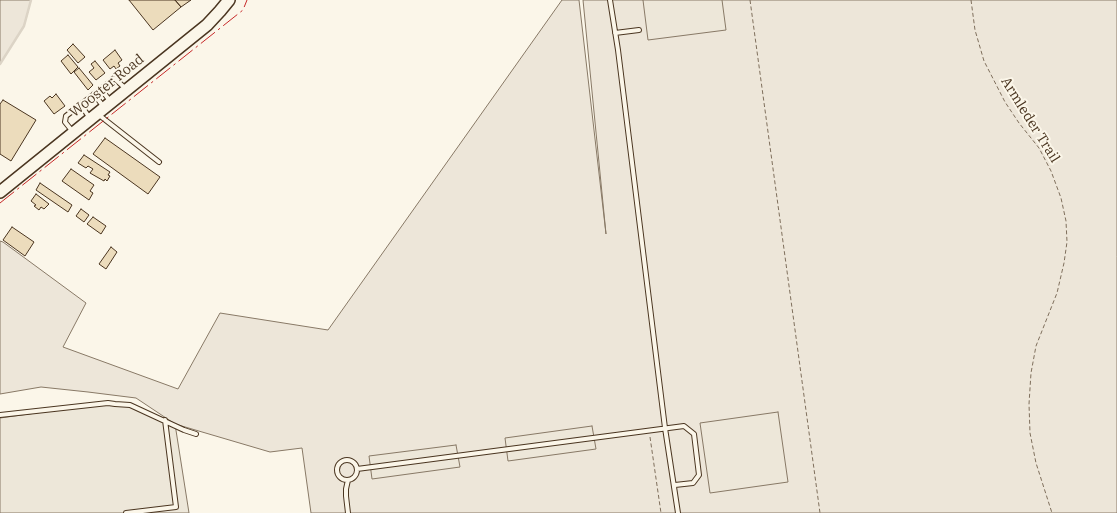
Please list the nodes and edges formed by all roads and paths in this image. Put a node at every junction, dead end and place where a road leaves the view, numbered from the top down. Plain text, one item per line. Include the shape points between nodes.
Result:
1 (229, 0) edge
2 (610, 0) edge
3 (750, 0) edge
4 (972, 0) edge
5 (639, 30) dead end
6 (615, 33) junction
7 (101, 89) junction
8 (127, 90) junction
9 (94, 94) junction
10 (80, 105) junction
11 (101, 110) junction
12 (73, 132) junction
13 (159, 162) dead end
14 (0, 192) edge
15 (0, 416) edge
16 (164, 420) junction
17 (665, 428) junction
18 (196, 434) dead end
19 (650, 435) dead end
20 (357, 469) junction
21 (348, 480) junction
22 (675, 485) junction
23 (126, 513) edge
24 (348, 513) edge
25 (661, 513) edge
26 (678, 513) edge
27 (820, 513) edge
28 (1052, 513) edge

1 - 8 street, Wooster Road via 207,25
2 - 6 lane
3 - 27 path
4 - 28 path, Armleder Trail via 975,30 984,61 1004,102 1039,148 1051,171 1066,221 1064,263 1057,293 1036,346 1029,404 1036,463
5 - 6 lane
6 - 17 lane
7 - 8 lane via 114,78
7 - 9 lane
7 - 11 lane
8 - 11 street, Wooster Road
9 - 10 lane
9 - 11 lane
10 - 11 lane
10 - 12 lane via 66,116 65,122
11 - 12 street, Wooster Road
11 - 13 lane
12 - 14 street, Wooster Road
15 - 16 lane via 108,403 130,405
16 - 18 lane
16 - 23 lane via 176,507
17 - 20 lane
17 - 22 lane
17 - 22 lane via 684,426 694,434 699,475 693,483
19 - 25 path
20 - 21 lane via 356,475
20 - 21 lane via 352,461 345,460 339,464 338,474
21 - 24 lane
22 - 26 lane

